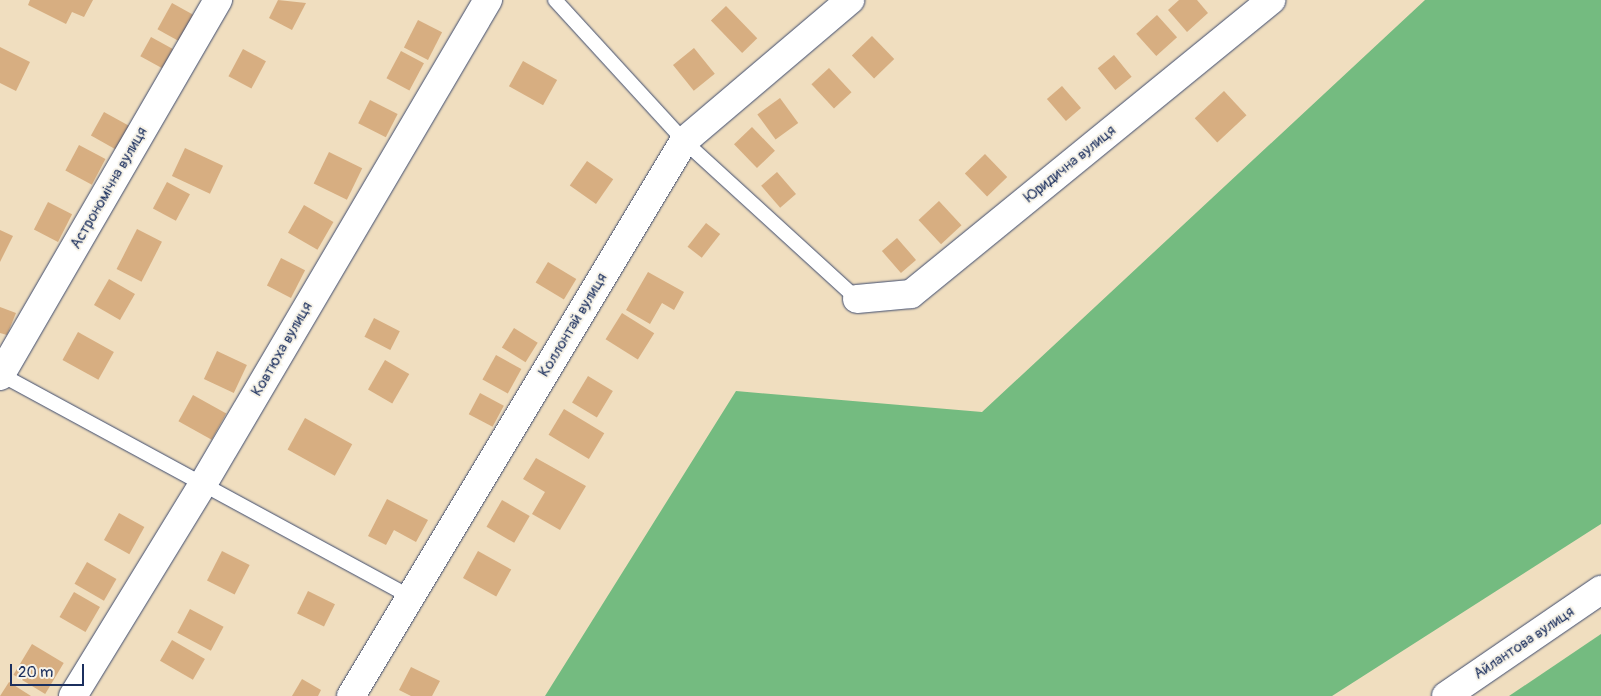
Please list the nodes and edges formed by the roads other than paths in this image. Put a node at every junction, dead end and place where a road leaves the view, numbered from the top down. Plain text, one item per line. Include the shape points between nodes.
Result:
1 (218, 0) edge
2 (488, 0) edge
3 (555, 0) edge
4 (850, 0) edge
5 (1271, 0) edge
6 (684, 141) junction
7 (857, 299) joint
8 (0, 375) edge
9 (203, 484) junction
10 (1601, 590) edge
11 (410, 597) junction
12 (74, 696) edge
13 (351, 696) edge
14 (1446, 696) edge

1 - 8 street, Астрономічна вулиця
2 - 9 street, Ковтюха вулиця
3 - 6 lane
4 - 6 street, Коллонтай вулиця
5 - 7 street, Юридична вулиця via 911,294
6 - 7 lane
6 - 11 street, Коллонтай вулиця
8 - 9 lane
9 - 11 lane
9 - 12 street, Ковтюха вулиця
10 - 14 street, Айлантова вулиця
11 - 13 street, Коллонтай вулиця

